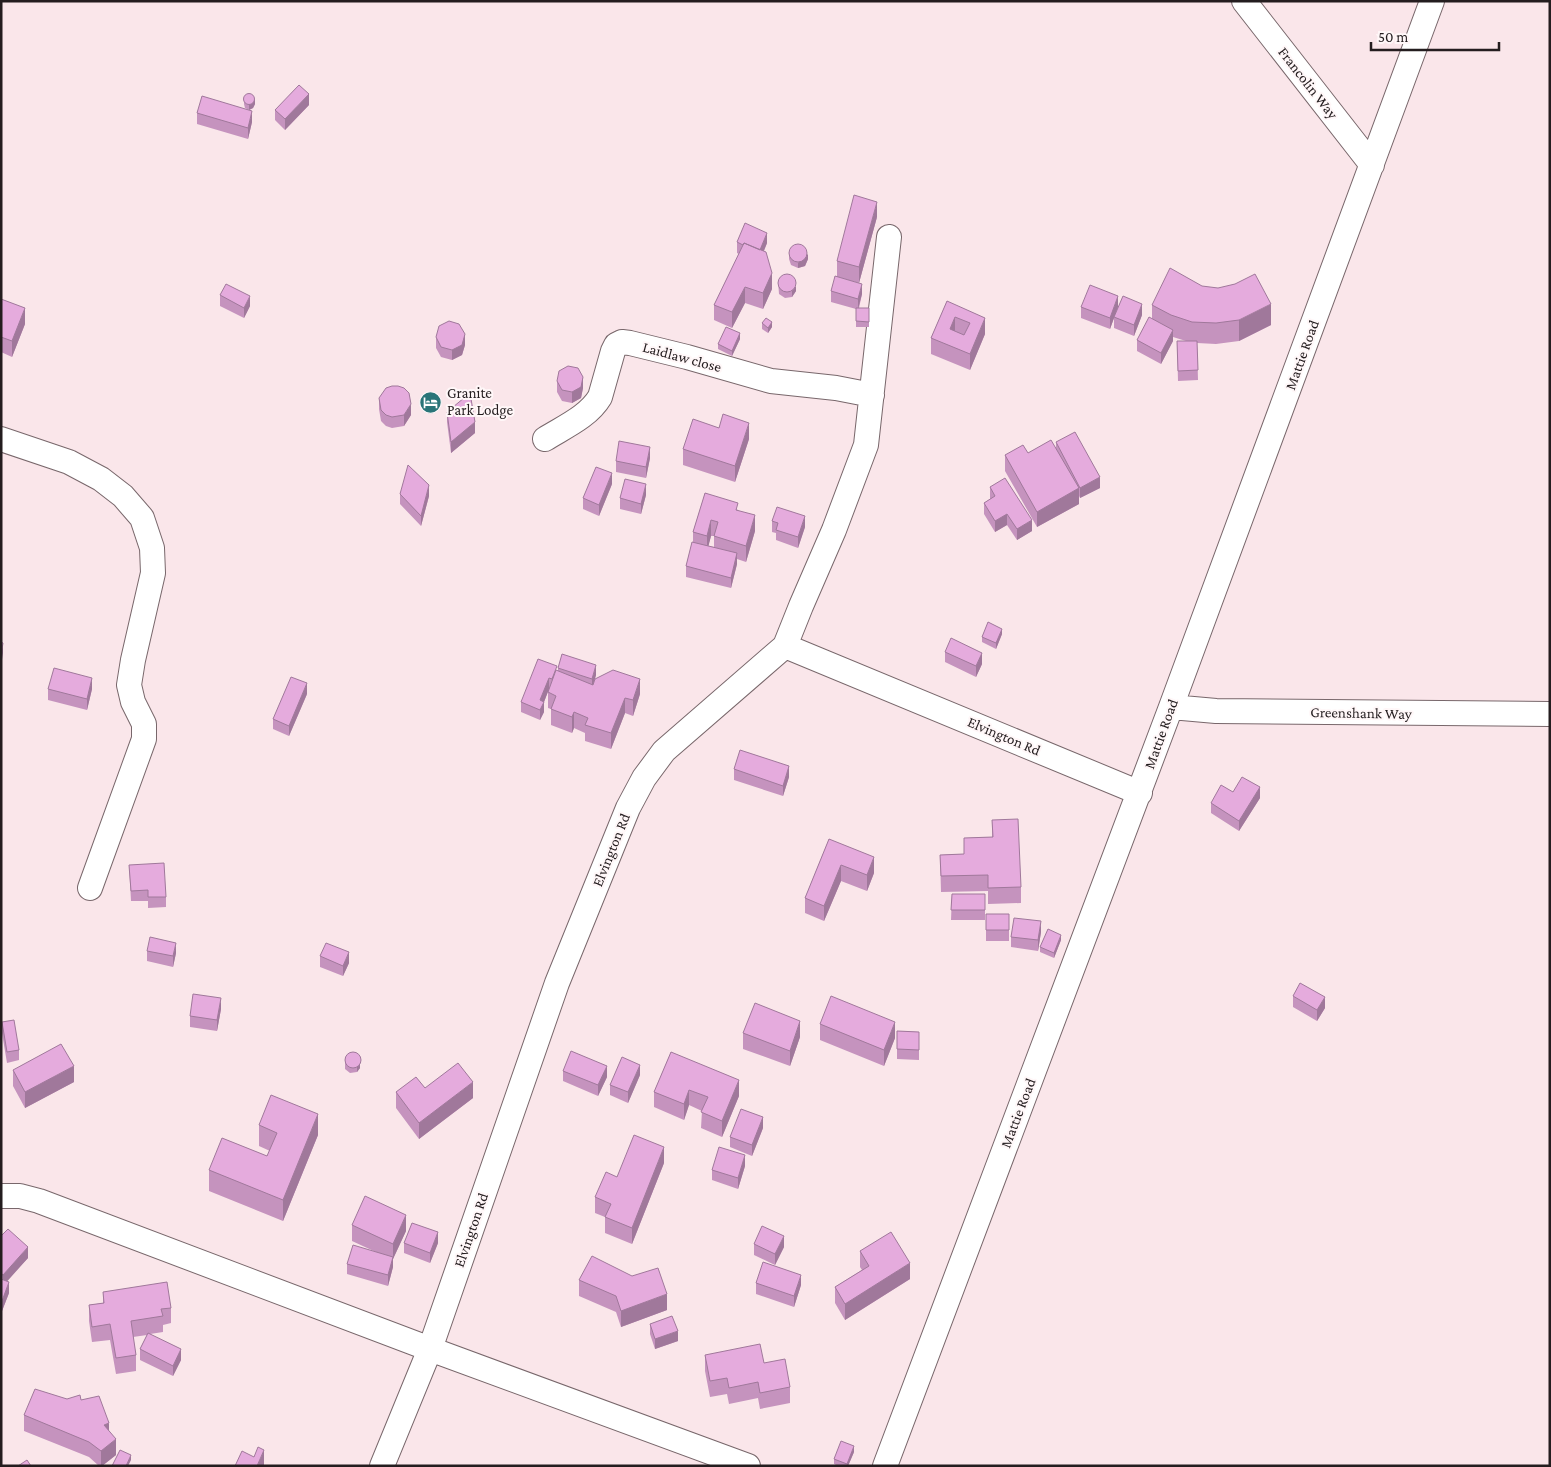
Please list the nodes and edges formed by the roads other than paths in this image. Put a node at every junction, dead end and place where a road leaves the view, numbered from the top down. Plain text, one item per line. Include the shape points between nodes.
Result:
1 (1244, 1) edge
2 (1432, 1) edge
3 (1372, 165) junction
4 (889, 237) dead end
5 (872, 395) junction
6 (545, 439) dead end
7 (1, 440) edge
8 (785, 646) junction
9 (1172, 708) junction
10 (1550, 714) edge
11 (1140, 793) junction
12 (90, 888) dead end
13 (1, 1196) edge
14 (430, 1349) junction
15 (382, 1466) edge
16 (748, 1466) edge
17 (885, 1466) edge

1 - 3 street, Francolin Way
2 - 3 street, Mattie Road
3 - 9 street, Mattie Road
4 - 5 street
5 - 6 street, Laidlaw close via 771,382 622,342 613,351 596,404 582,417
5 - 8 street via 866,445 854,480
7 - 12 street via 69,462 101,479 123,496 142,518 152,548 153,573 129,685 144,724 144,739
8 - 11 street, Elvington Rd
8 - 14 street, Elvington Rd via 664,751 628,808 556,983
9 - 10 street, Greenshank Way
9 - 11 street, Mattie Road
11 - 17 street, Mattie Road
13 - 14 street via 39,1201
14 - 15 street, Elvington Rd
14 - 16 street

